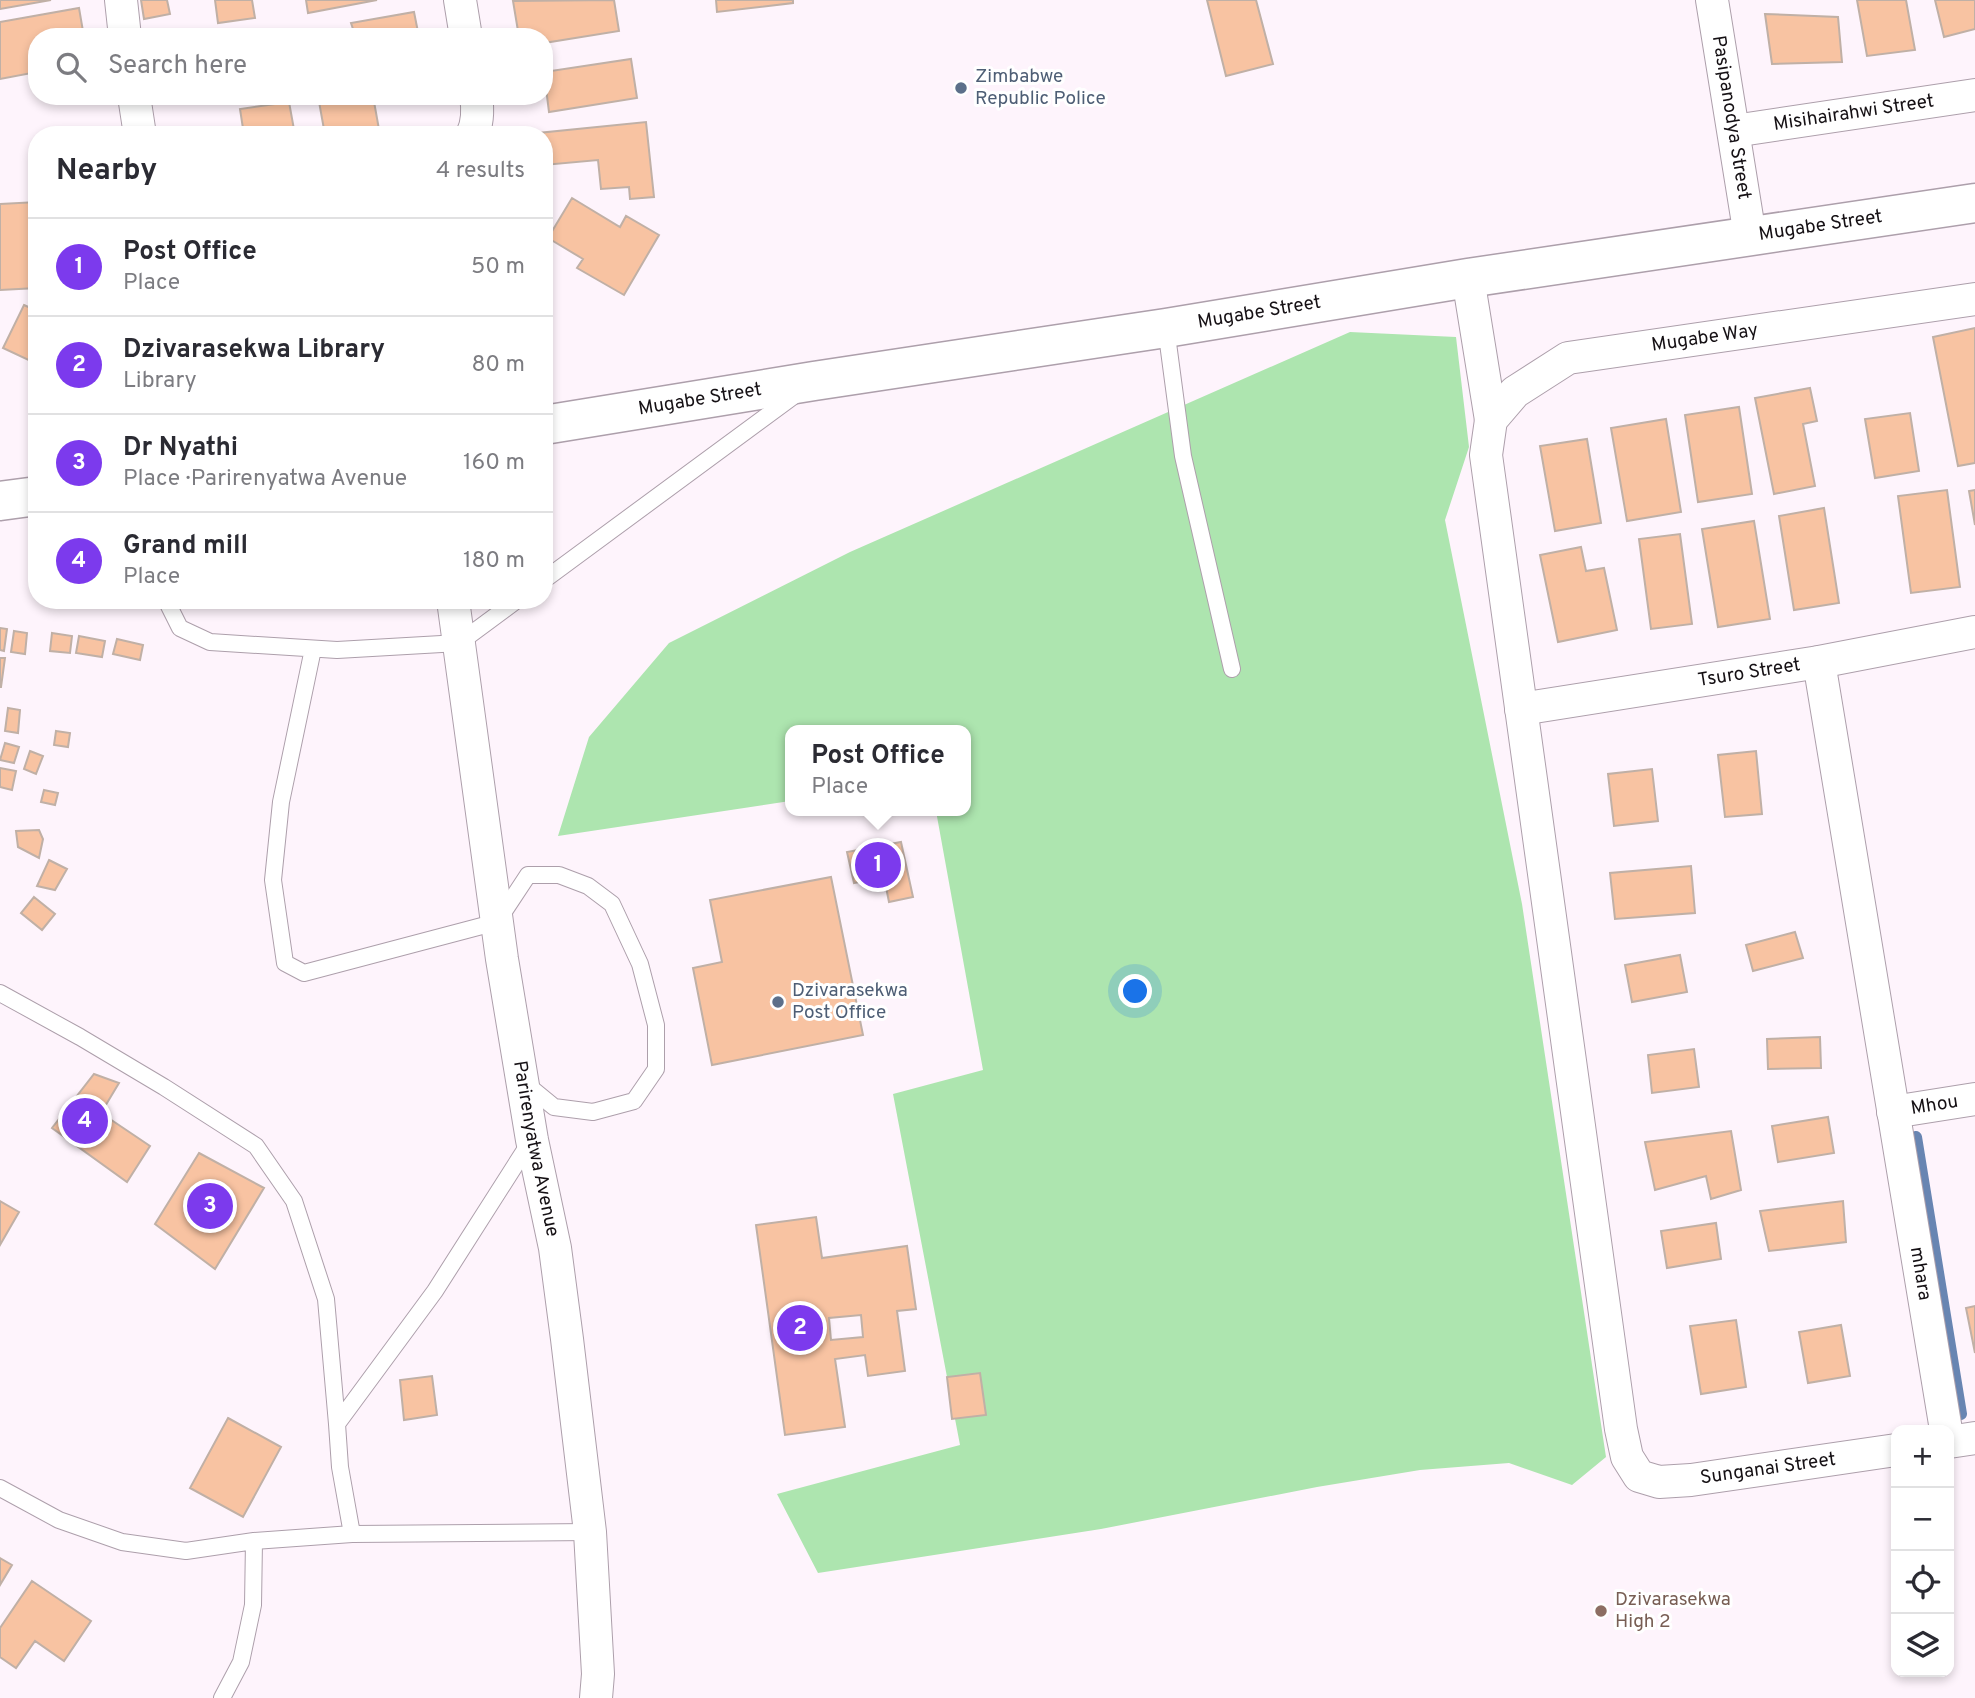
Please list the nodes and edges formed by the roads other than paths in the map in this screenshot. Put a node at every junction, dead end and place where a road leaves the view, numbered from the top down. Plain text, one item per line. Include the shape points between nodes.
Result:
1 (121, 0) edge
2 (460, 0) edge
3 (1712, 0) edge
4 (124, 28) edge
5 (465, 28) edge
6 (1975, 95) edge
7 (135, 105) edge
8 (477, 105) edge
9 (139, 126) edge
10 (476, 126) edge
11 (1734, 131) junction
12 (1975, 203) edge
13 (1750, 236) junction
14 (1468, 278) junction
15 (1975, 299) edge
16 (1166, 328) junction
17 (814, 381) junction
18 (1491, 420) junction
19 (553, 424) edge
20 (28, 497) edge
21 (0, 501) edge
22 (553, 573) edge
23 (170, 609) edge
24 (454, 609) edge
25 (505, 609) edge
26 (1975, 632) edge
27 (459, 643) junction
28 (313, 649) junction
29 (1819, 662) junction
30 (1231, 670) dead end
31 (1521, 709) junction
32 (497, 922) junction
33 (0, 993) edge
34 (522, 1081) junction
35 (1975, 1099) edge
36 (1893, 1114) junction
37 (532, 1140) junction
38 (337, 1424) junction
39 (1946, 1425) edge
40 (1975, 1438) edge
41 (1954, 1441) edge
42 (1891, 1451) edge
43 (0, 1488) edge
44 (590, 1532) junction
45 (352, 1534) junction
46 (254, 1541) junction
47 (222, 1698) edge
48 (596, 1698) edge

1 - 4 street
2 - 5 street
3 - 11 street, Pasipanodya Street
6 - 11 street, Misihairahwi Street
7 - 9 street
8 - 10 street
11 - 13 street, Pasipanodya Street
12 - 13 street, Mugabe Street
13 - 14 street, Mugabe Street
14 - 16 street, Mugabe Street
14 - 18 street
15 - 18 street, Mugabe Way via 1568,358 1515,392
16 - 17 street, Mugabe Street
16 - 30 lane via 1183,456
17 - 19 street, Mugabe Street
17 - 22 lane
18 - 31 street via 1486,455
20 - 21 street
23 - 28 lane via 180,628 210,642
24 - 27 street, Parirenyatwa Avenue
25 - 27 lane
26 - 29 street, Tsuro Street
27 - 28 lane
27 - 32 street, Parirenyatwa Avenue
28 - 32 lane via 281,802 273,880 285,963 304,973
29 - 31 street, Tsuro Street
29 - 36 street, mhara
31 - 42 street, Sunganai Street via 1627,1457 1639,1476 1659,1482
32 - 34 street, Parirenyatwa Avenue
32 - 34 lane via 528,875 559,875 588,886 612,904 640,964 656,1026 656,1069 634,1101 593,1112 554,1107
33 - 38 lane via 256,1146 294,1200 326,1299
34 - 37 street, Parirenyatwa Avenue
35 - 36 street, Mhou
36 - 39 street, mhara
37 - 38 lane via 435,1291
37 - 44 street, Parirenyatwa Avenue via 555,1248
38 - 45 lane
40 - 41 street
43 - 46 lane via 59,1520 122,1542 186,1550
44 - 45 lane
44 - 48 street, Parirenyatwa Avenue
45 - 46 lane
46 - 47 lane via 253,1605 242,1662

